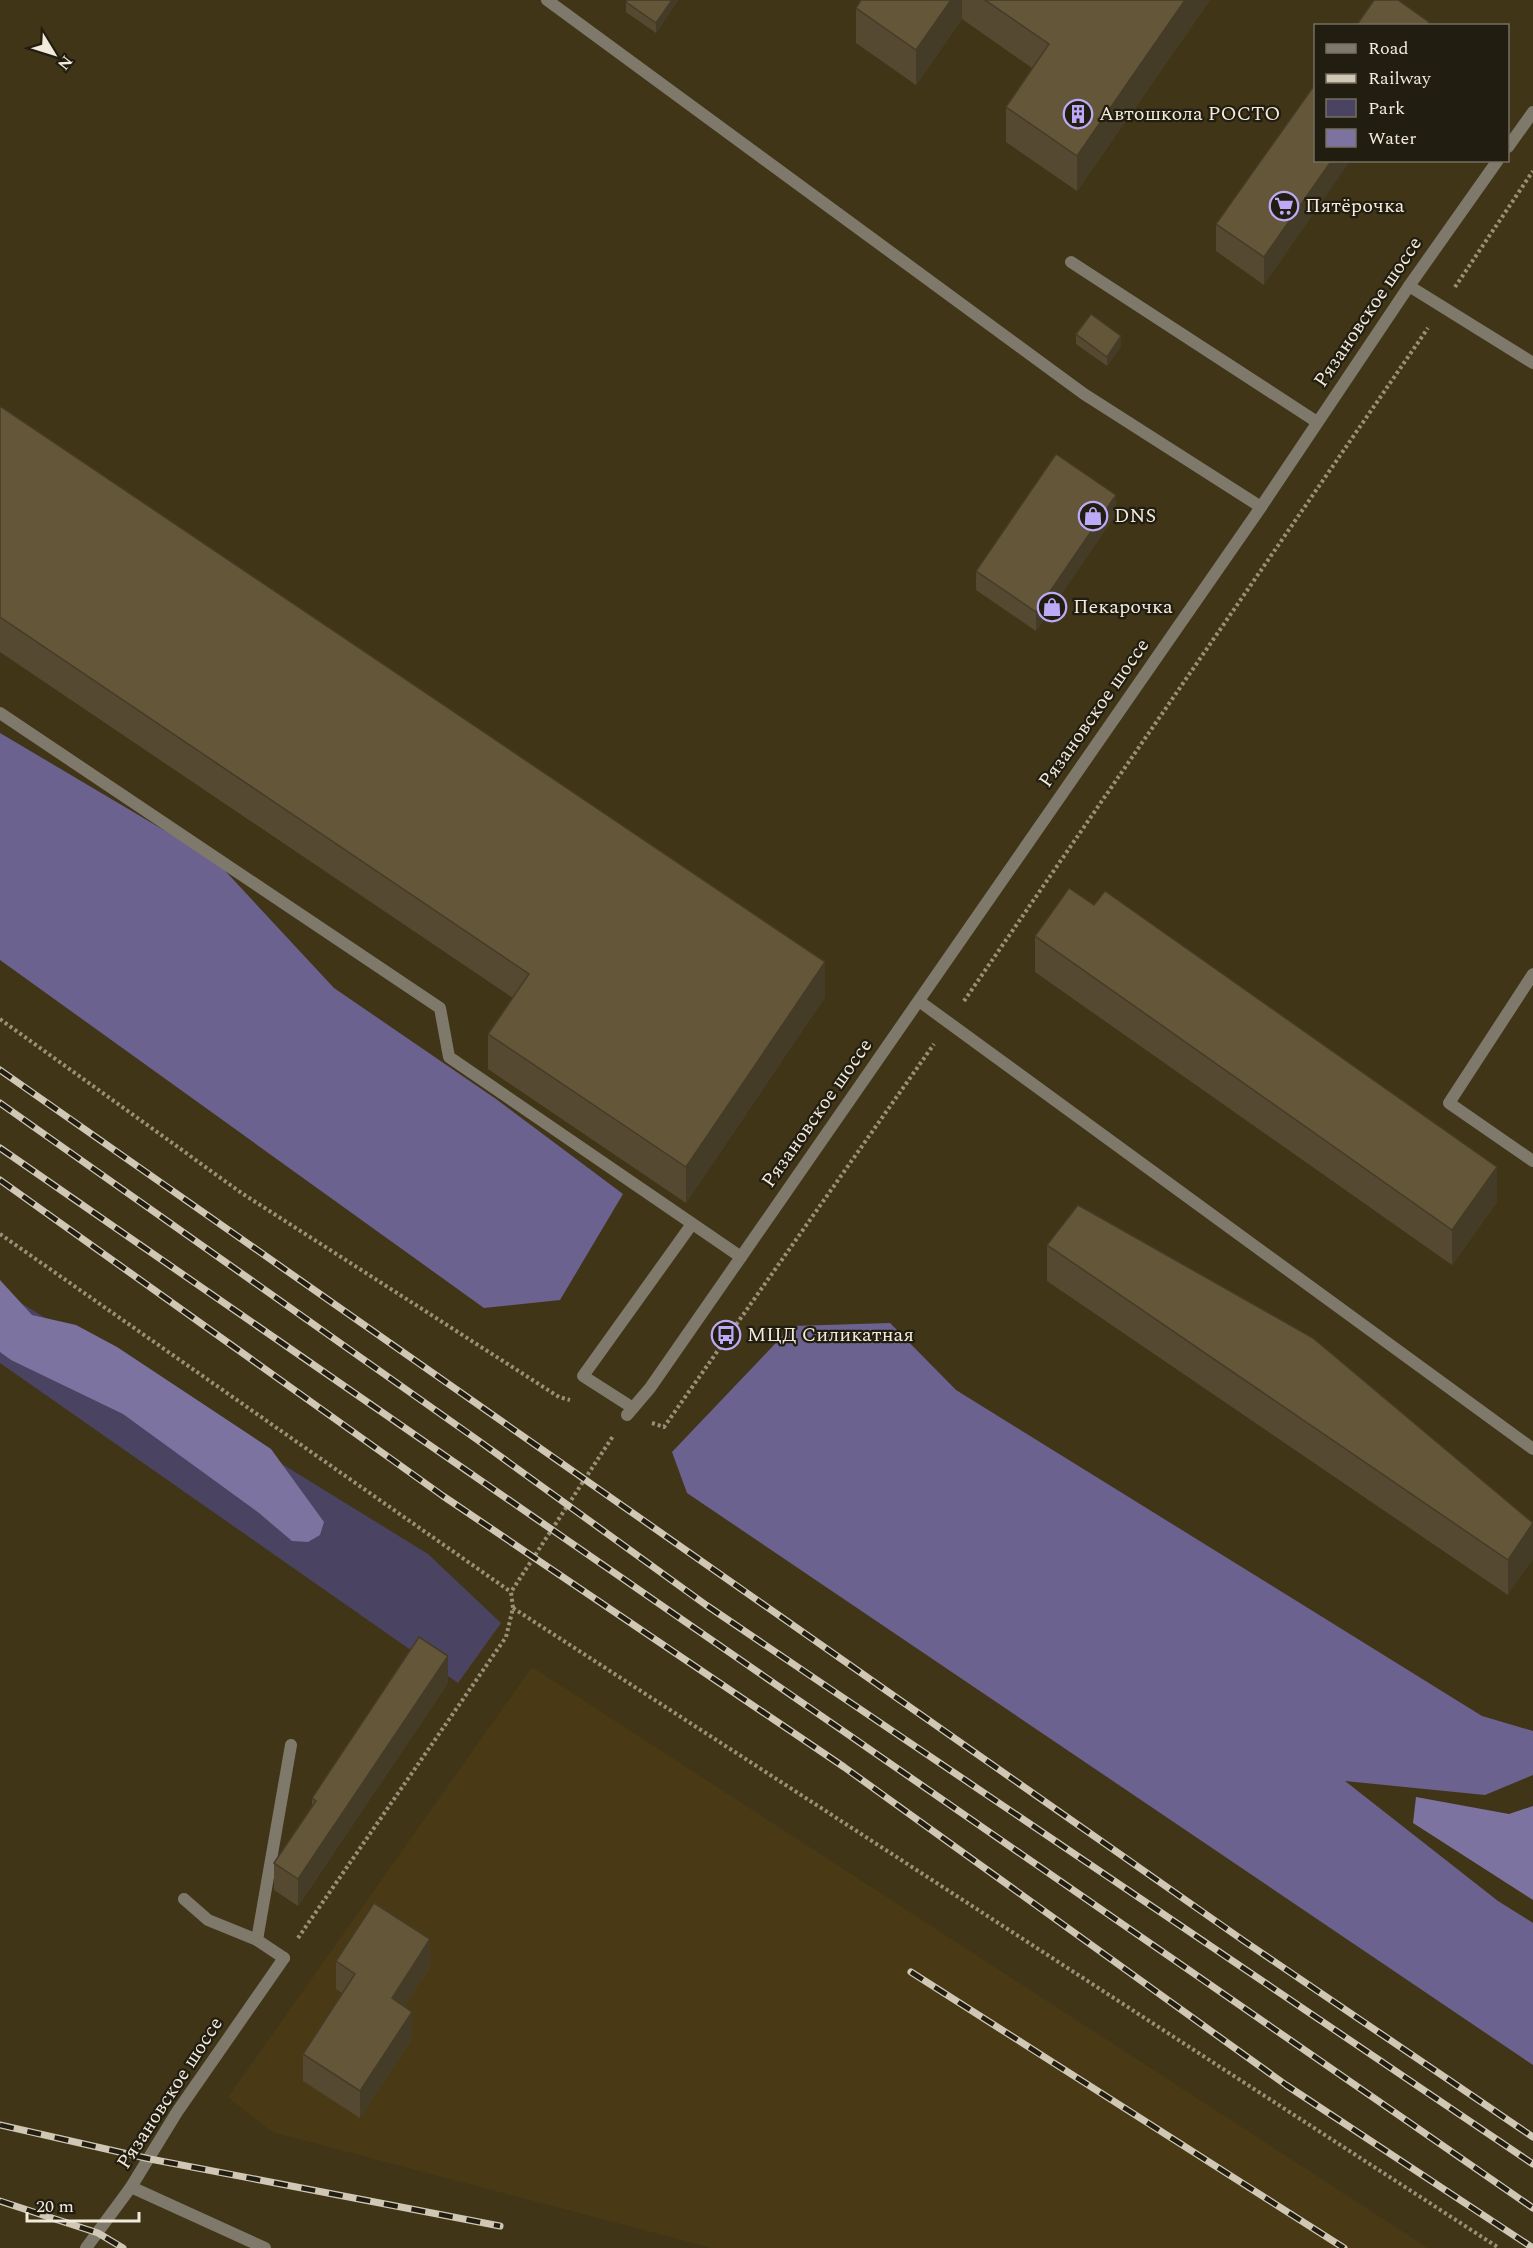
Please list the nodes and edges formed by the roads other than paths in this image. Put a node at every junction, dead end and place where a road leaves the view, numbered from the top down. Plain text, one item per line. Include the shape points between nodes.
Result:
1 (548, 0) edge
2 (1533, 112) edge
3 (1509, 146) edge
4 (1497, 162) edge
5 (1071, 262) dead end
6 (1409, 286) junction
7 (1533, 363) edge
8 (1317, 422) junction
9 (1261, 507) junction
10 (0, 713) edge
11 (1533, 974) edge
12 (919, 1001) junction
13 (1533, 1161) edge
14 (692, 1224) junction
15 (741, 1257) junction
16 (1533, 1449) edge
17 (291, 1745) dead end
18 (183, 1899) dead end
19 (257, 1940) junction
20 (131, 2187) junction
21 (86, 2248) edge
22 (265, 2248) edge

1 - 9 street via 1084,394
2 - 3 street
4 - 6 street, Рязановское шоссе
5 - 8 street
6 - 7 street
6 - 8 street, Рязановское шоссе
8 - 9 street, Рязановское шоссе
9 - 12 street, Рязановское шоссе
10 - 14 street via 440,1008 449,1057
11 - 13 street via 1449,1103
12 - 15 street, Рязановское шоссе
12 - 16 street
14 - 15 street
14 - 15 street, Рязановское шоссе via 583,1376 630,1412
17 - 19 street
18 - 19 street via 208,1920
19 - 20 street, Рязановское шоссе via 284,1958 177,2112
20 - 21 street, Рязановское шоссе
20 - 22 street

